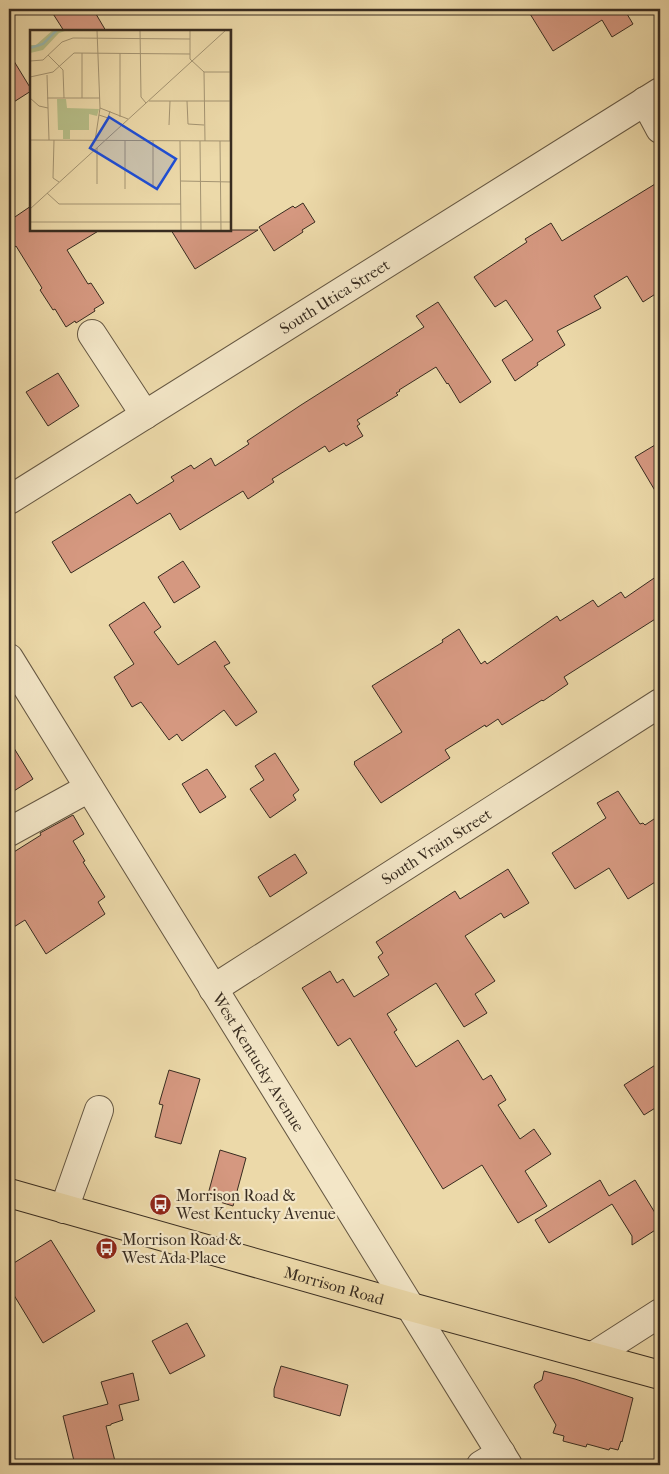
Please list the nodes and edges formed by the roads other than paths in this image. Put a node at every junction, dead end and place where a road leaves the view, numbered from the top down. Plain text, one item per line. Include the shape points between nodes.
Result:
1 (653, 96) edge
2 (660, 129) edge
3 (92, 334) dead end
4 (145, 415) junction
5 (9, 500) edge
6 (9, 658) edge
7 (660, 703) edge
8 (89, 788) junction
9 (9, 832) edge
10 (213, 989) junction
11 (99, 1110) dead end
12 (9, 1193) edge
13 (64, 1208) junction
14 (411, 1307) junction
15 (660, 1313) edge
16 (593, 1356) junction
17 (660, 1375) edge
18 (497, 1461) edge

1 - 2 street
1 - 4 street, South Utica Street
3 - 4 street
4 - 5 street, South Utica Street
6 - 8 street, West Kentucky Avenue
7 - 10 street, South Vrain Street
8 - 9 street
8 - 10 street, West Kentucky Avenue
10 - 14 street, West Kentucky Avenue
11 - 13 street
12 - 13 main road, Morrison Road
13 - 14 main road, Morrison Road
14 - 16 main road, Morrison Road
14 - 18 street, West Kentucky Avenue
15 - 16 street
16 - 17 main road, Morrison Road

